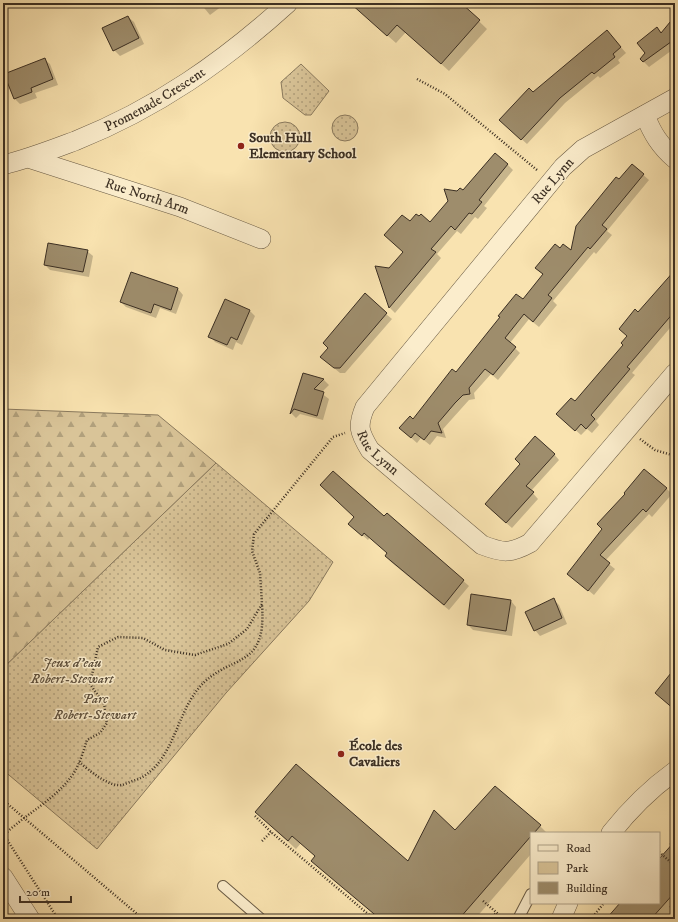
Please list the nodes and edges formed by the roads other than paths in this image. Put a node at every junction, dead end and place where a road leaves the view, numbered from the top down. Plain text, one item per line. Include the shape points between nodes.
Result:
1 (288, 3) edge
2 (675, 98) edge
3 (645, 115) junction
4 (31, 159) junction
5 (675, 159) edge
6 (3, 164) edge
7 (261, 239) dead end
8 (675, 373) edge
9 (675, 771) edge
10 (612, 832) edge
11 (3, 877) edge
12 (223, 886) dead end
13 (530, 896) edge
14 (568, 904) edge
15 (30, 919) edge
16 (262, 919) edge
17 (518, 919) edge
18 (561, 919) edge

1 - 4 street, Promenade Crescent via 258,31 198,77 141,110
2 - 3 street, Rue Lynn
3 - 5 street via 650,129 662,147
3 - 8 street, Rue Lynn via 608,133 583,149 552,182 365,407 359,422 362,437 370,450 482,545 498,552 515,551 530,543
4 - 6 street, Promenade Crescent
4 - 7 street, Rue North Arm via 180,207
9 - 10 street via 638,801
11 - 15 street
12 - 16 lane
13 - 17 lane
14 - 18 street

